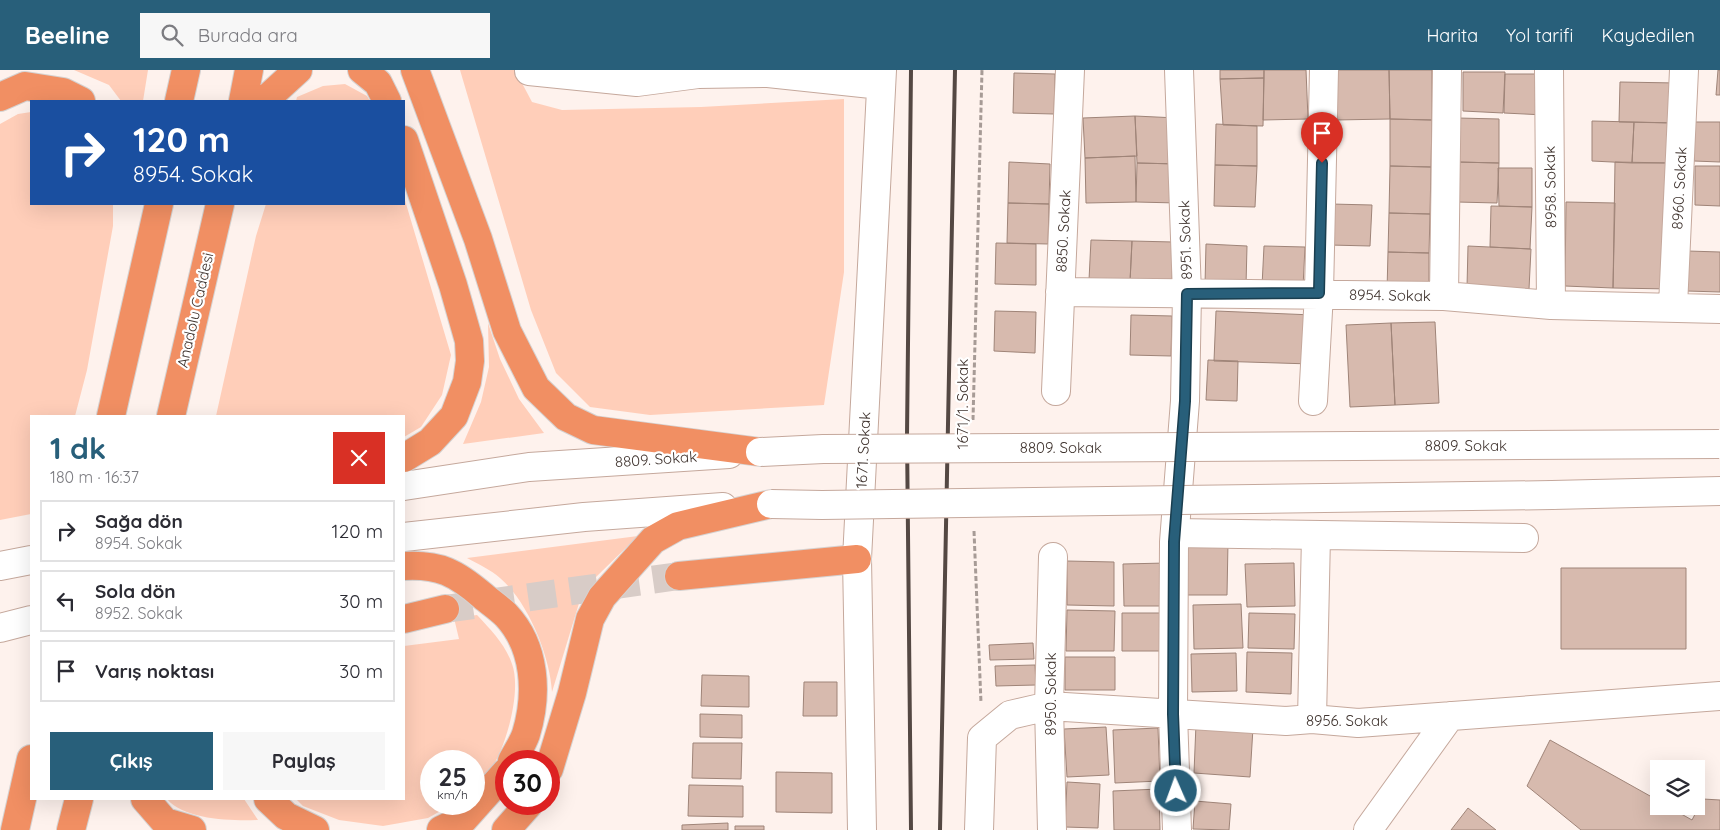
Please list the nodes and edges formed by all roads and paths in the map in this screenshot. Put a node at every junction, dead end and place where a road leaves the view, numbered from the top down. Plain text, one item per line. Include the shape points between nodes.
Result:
1 (186, 70) edge
2 (249, 70) edge
3 (298, 70) edge
4 (362, 70) edge
5 (415, 70) edge
6 (982, 70) edge
7 (1070, 70) edge
8 (1179, 70) edge
9 (1324, 70) edge
10 (1447, 70) edge
11 (1549, 70) edge
12 (1684, 70) edge
13 (529, 71) dead end
14 (768, 71) edge
15 (697, 72) edge
16 (881, 77) edge
17 (0, 97) edge
18 (79, 100) edge
19 (180, 100) edge
20 (243, 100) edge
21 (265, 100) edge
22 (386, 100) edge
23 (405, 143) edge
24 (220, 205) edge
25 (156, 208) edge
26 (1060, 292) junction
27 (1319, 293) junction
28 (1187, 294) junction
29 (1444, 296) junction
30 (1551, 305) junction
31 (1673, 306) junction
32 (1720, 309) edge
33 (1056, 391) dead end
34 (1313, 401) dead end
35 (111, 415) edge
36 (171, 415) edge
37 (973, 421) dead end
38 (1720, 444) edge
39 (760, 452) junction
40 (405, 457) edge
41 (405, 486) edge
42 (1720, 491) edge
43 (771, 504) junction
44 (974, 525) dead end
45 (1175, 533) junction
46 (1316, 536) junction
47 (405, 537) edge
48 (1524, 538) dead end
49 (1053, 557) dead end
50 (857, 559) junction
51 (30, 560) edge
52 (0, 566) edge
53 (405, 566) edge
54 (679, 576) tunnel mouth
55 (445, 609) tunnel mouth
56 (405, 619) edge
57 (30, 620) edge
58 (0, 628) edge
59 (1720, 696) edge
60 (1049, 706) junction
61 (1173, 714) junction
62 (1450, 716) junction
63 (1312, 720) junction
64 (982, 738) junction
65 (518, 750) edge
66 (555, 750) edge
67 (30, 763) edge
68 (495, 784) edge
69 (79, 800) edge
70 (146, 800) edge
71 (269, 800) edge
72 (519, 815) edge
73 (15, 830) edge
74 (71, 830) edge
75 (192, 830) edge
76 (315, 830) edge
77 (441, 830) edge
78 (506, 830) edge
79 (862, 830) edge
80 (979, 830) edge
81 (1052, 830) edge
82 (1177, 830) edge
83 (1368, 830) edge

1 - 19 highway
2 - 20 highway
3 - 21 highway
4 - 22 highway via 378,83
5 - 39 highway via 478,239 508,331 536,388 566,417 593,430
6 - 37 path, 1671/1. Sokak
7 - 26 street, 8850. Sokak
8 - 28 street, 8951. Sokak
9 - 27 street
10 - 29 street
11 - 30 street, 8958. Sokak
12 - 31 street, 8960. Sokak
13 - 15 street via 637,82
14 - 15 street
14 - 16 street
16 - 50 street, 1671. Sokak
17 - 18 highway via 25,86 63,92
23 - 40 highway via 453,285 469,341 470,361 454,416 430,442
24 - 36 highway, Anadolu Caddesi
25 - 35 highway
26 - 28 street, 8954. Sokak
26 - 33 street, 8850. Sokak
27 - 28 street, 8954. Sokak
27 - 29 street, 8954. Sokak
27 - 34 street
28 - 45 street, 8951. Sokak via 1185,401
29 - 30 street, 8954. Sokak
30 - 31 street, 8954. Sokak
31 - 32 street, 8954. Sokak
38 - 39 street, 8809. Sokak, bridge
39 - 41 street, 8809. Sokak via 530,467
42 - 43 street, bridge
43 - 47 street via 584,517
43 - 66 highway via 678,526 653,540 602,597 590,619
44 - 64 path
45 - 46 street
45 - 61 street, 8951. Sokak
46 - 48 street
46 - 63 street
49 - 60 street, 8950. Sokak
50 - 54 highway
50 - 79 street, 1671. Sokak
51 - 52 street
53 - 65 highway via 427,565 460,577 507,616 527,648 534,676 532,701 526,735
55 - 56 highway
57 - 58 street
59 - 62 street, 8956. Sokak
60 - 61 street, 8956. Sokak
60 - 64 street, 8956. Sokak via 1010,716
60 - 81 street, 8950. Sokak
61 - 63 street, 8956. Sokak
61 - 82 street, 8951. Sokak
62 - 63 street, 8956. Sokak via 1358,723
62 - 83 street
64 - 80 street
67 - 73 highway
68 - 77 highway via 464,819
69 - 74 highway
70 - 75 highway via 165,822
71 - 76 highway via 286,816
72 - 78 highway

